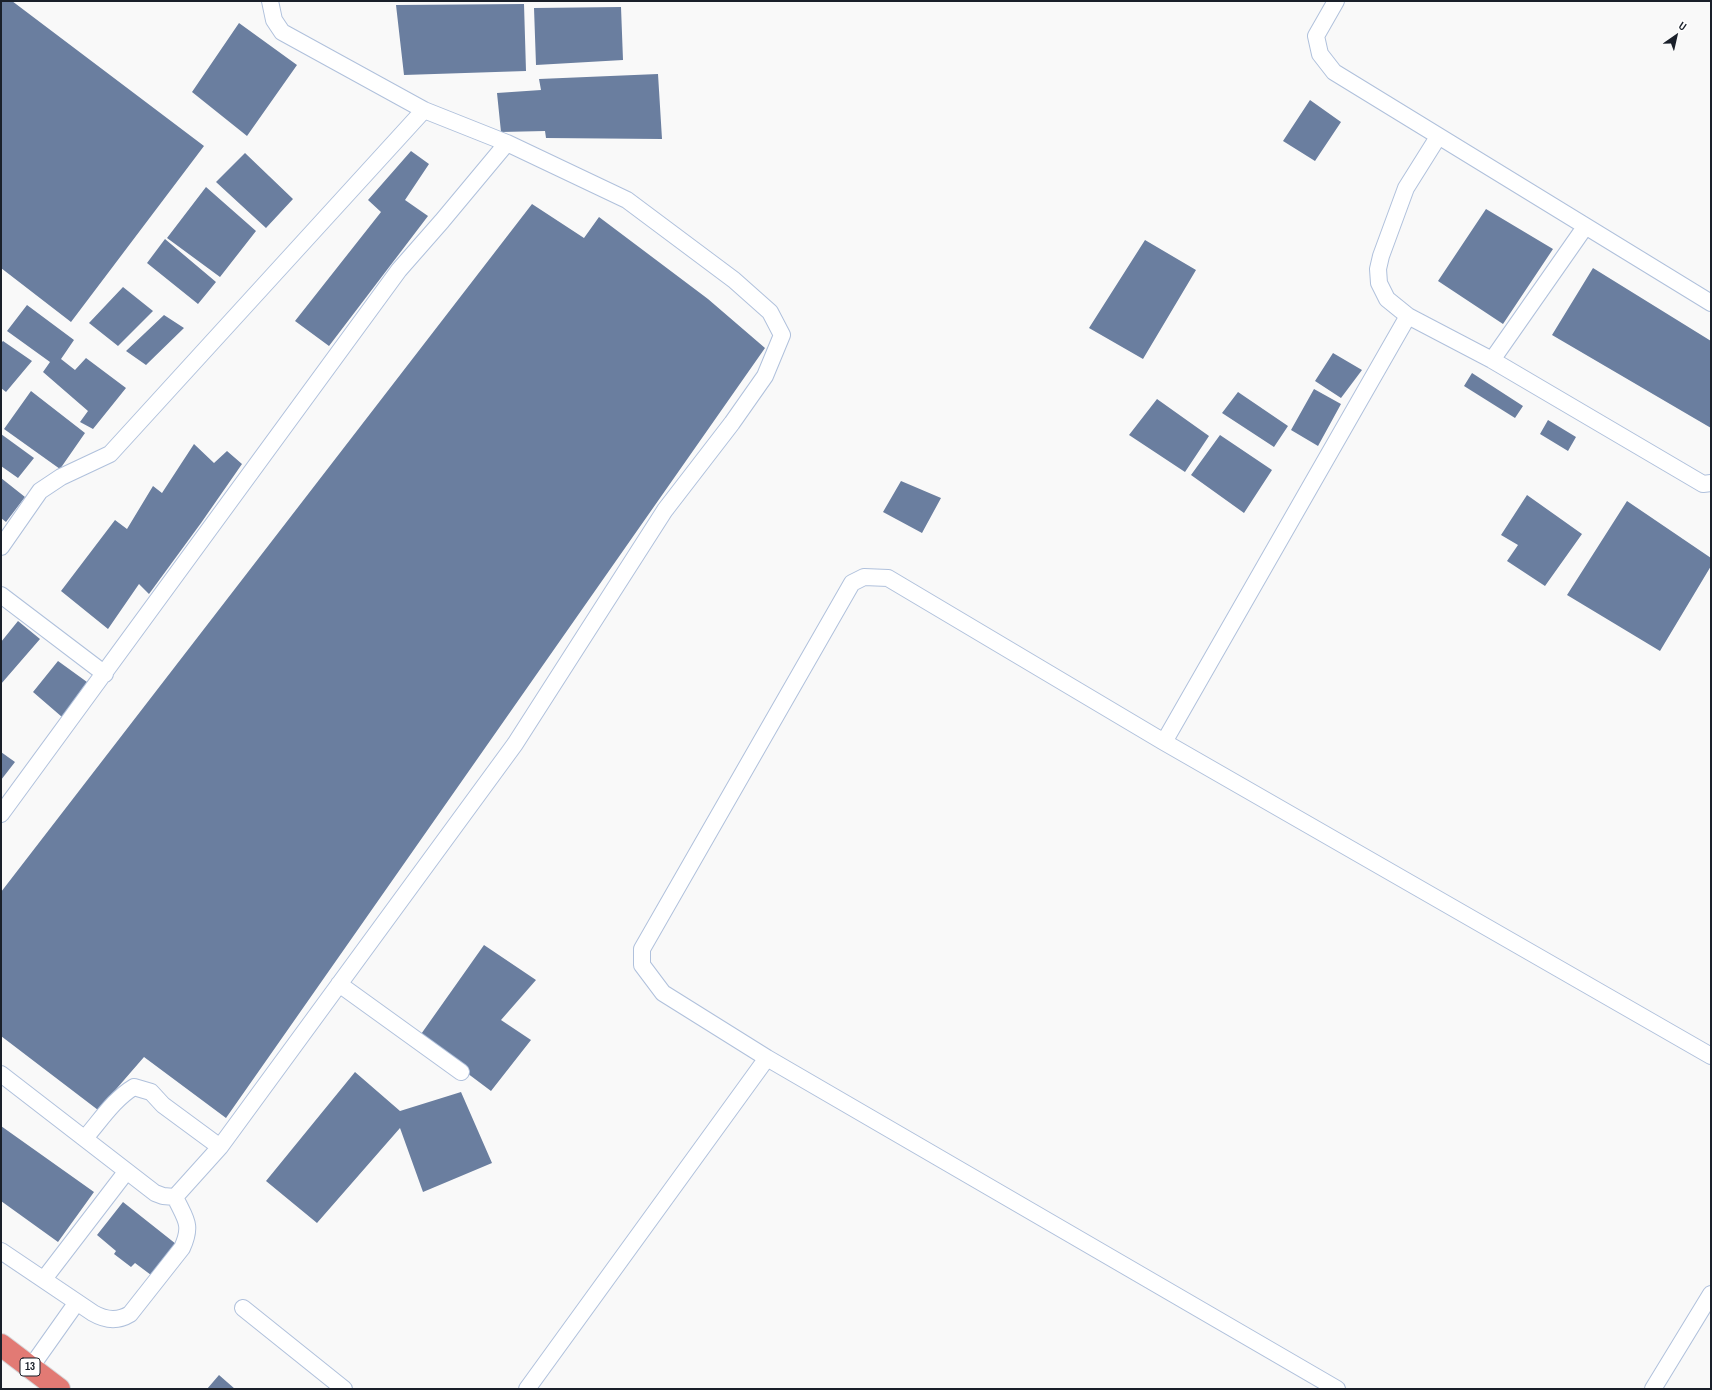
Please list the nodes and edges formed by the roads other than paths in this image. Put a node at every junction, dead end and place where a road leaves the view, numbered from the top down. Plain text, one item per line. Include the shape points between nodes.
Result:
1 (270, 1) edge
2 (1336, 1) edge
3 (424, 110) junction
4 (1438, 137) junction
5 (507, 143) junction
6 (1585, 227) junction
7 (1711, 303) edge
8 (1408, 316) junction
9 (1492, 360) junction
10 (1711, 483) edge
11 (1, 547) edge
12 (1, 595) edge
13 (105, 674) junction
14 (1164, 742) junction
15 (1, 814) edge
16 (339, 984) junction
17 (1711, 1056) edge
18 (767, 1058) junction
19 (461, 1072) dead end
20 (1, 1074) edge
21 (85, 1138) junction
22 (220, 1147) junction
23 (126, 1172) junction
24 (175, 1197) junction
25 (1, 1251) edge
26 (44, 1279) junction
27 (1711, 1294) edge
28 (77, 1302) junction
29 (243, 1308) dead end
30 (1, 1345) edge
31 (31, 1367) junction
32 (59, 1389) edge
33 (344, 1389) edge
34 (527, 1389) edge
35 (1337, 1389) edge
36 (1653, 1389) edge

1 - 3 lane via 274,20 282,32
2 - 4 lane via 1316,36 1320,54 1334,72
3 - 5 lane
3 - 11 lane via 110,454 61,477 40,491
4 - 6 lane
4 - 8 lane via 1406,188 1378,270 1379,283 1387,299
5 - 13 lane via 399,270
5 - 16 lane via 627,200 734,280 770,312 782,336 765,376 665,510 515,744
6 - 7 lane
6 - 9 lane
8 - 9 lane
8 - 14 lane
9 - 10 lane via 1703,484
12 - 13 lane
13 - 15 lane
14 - 17 lane
14 - 18 lane via 888,578 864,577 852,583 642,950 642,966 663,993
16 - 19 lane
16 - 22 lane
18 - 34 lane
18 - 35 lane
20 - 21 lane
21 - 22 lane via 118,1100 134,1087 150,1092 163,1105
21 - 23 lane
22 - 24 lane
23 - 24 lane via 155,1193
23 - 26 lane
24 - 28 lane via 186,1217 187,1236 182,1248 130,1314 123,1318 103,1319
25 - 26 lane
26 - 28 lane
27 - 36 lane
28 - 31 lane
29 - 33 lane
30 - 31 highway, 13
31 - 32 highway, 13

